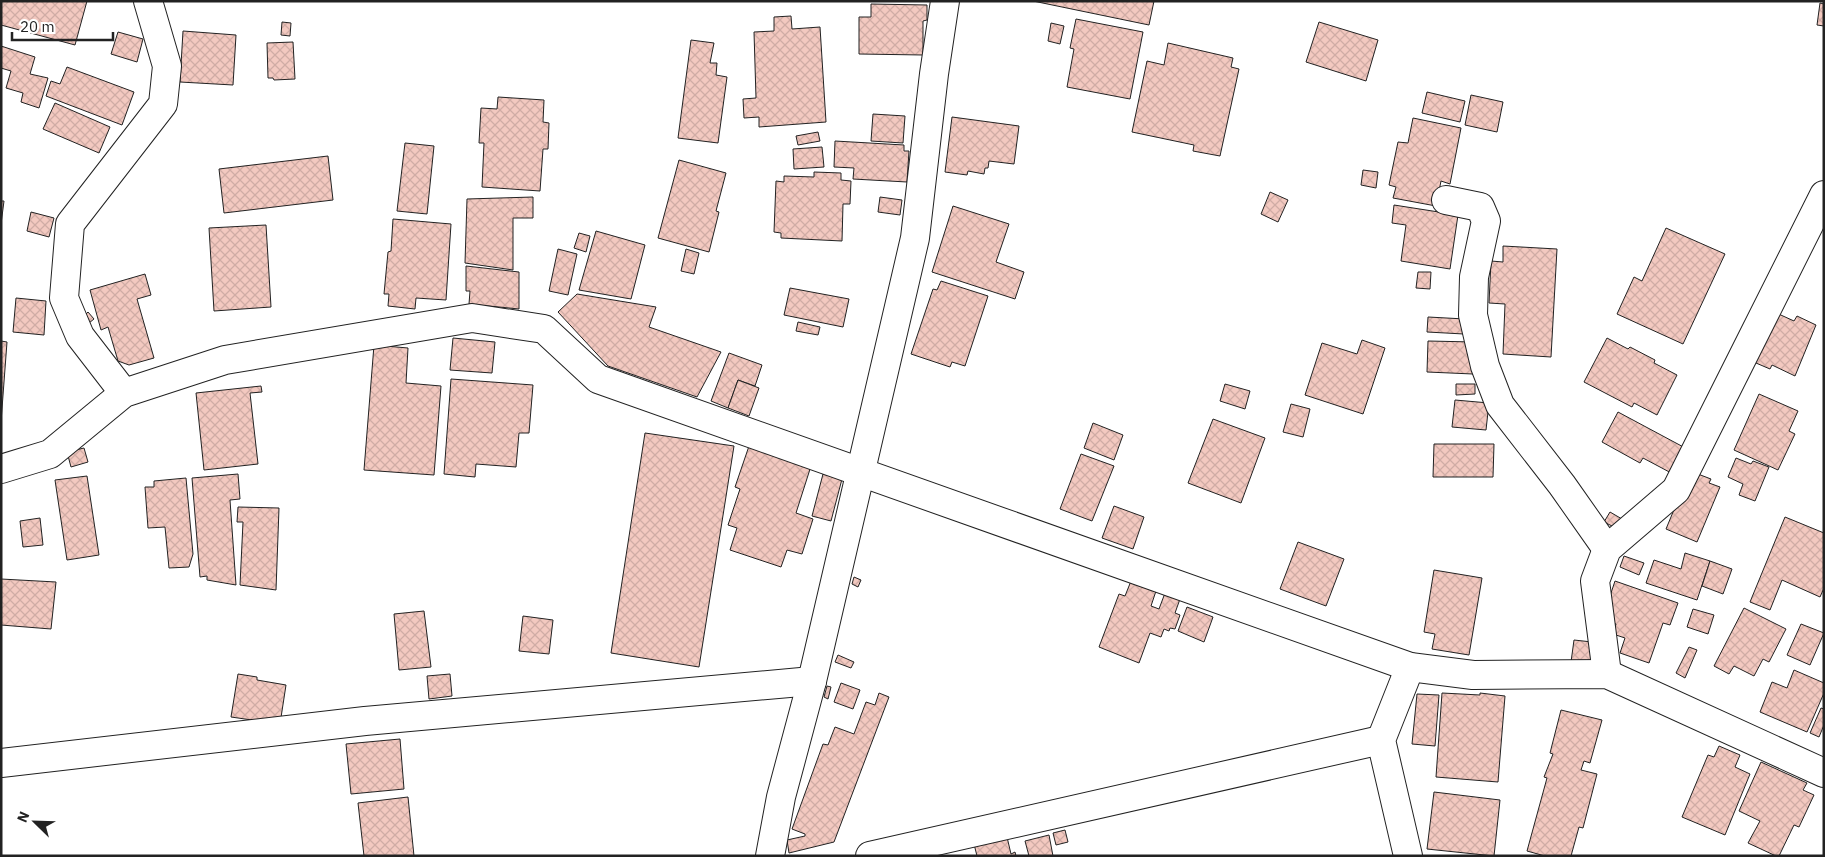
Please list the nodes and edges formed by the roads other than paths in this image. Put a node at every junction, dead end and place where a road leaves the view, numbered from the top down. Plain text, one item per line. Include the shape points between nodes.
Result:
1 (148, 1) edge
2 (945, 1) edge
3 (1824, 195) edge
4 (1446, 200) dead end
5 (124, 393) junction
6 (1, 469) edge
7 (862, 471) junction
8 (1607, 549) junction
9 (1410, 667) junction
10 (1607, 674) junction
11 (812, 681) junction
12 (1381, 740) junction
13 (1, 763) edge
14 (1824, 773) edge
15 (770, 856) edge
16 (870, 856) edge
17 (1408, 856) edge

1 - 5 street via 167,66 163,104 70,224 64,298 80,336
2 - 7 street via 915,238
3 - 8 street via 1676,490
4 - 8 street via 1480,207 1486,221 1474,277 1473,316 1485,366 1500,405
5 - 6 street via 50,454
5 - 7 street via 225,360 472,318 544,329 598,379
7 - 9 street
7 - 11 street
8 - 10 street via 1595,581
9 - 10 street via 1473,675
9 - 12 street
10 - 14 street
11 - 13 street via 366,721
11 - 15 street via 781,797
12 - 16 street
12 - 17 street

